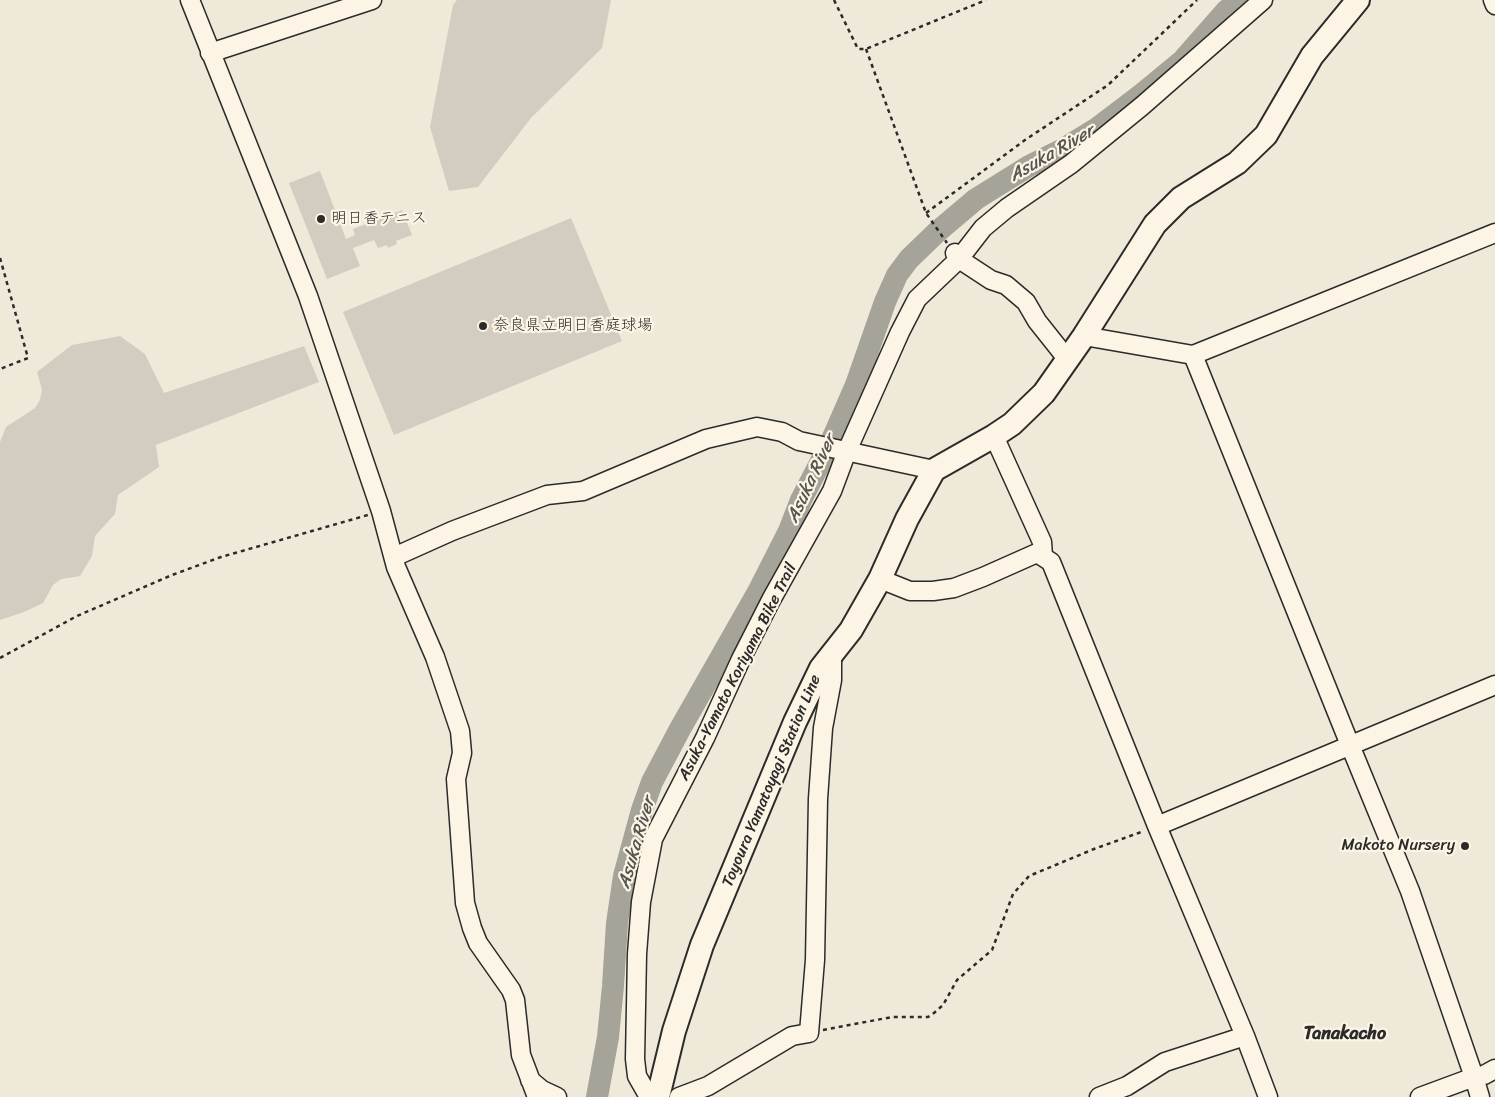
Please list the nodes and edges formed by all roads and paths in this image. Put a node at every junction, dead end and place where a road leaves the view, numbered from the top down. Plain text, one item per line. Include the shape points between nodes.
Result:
1 (190, 0) edge
2 (372, 0) edge
3 (834, 0) edge
4 (986, 0) edge
5 (1197, 0) edge
6 (1263, 0) edge
7 (1358, 0) edge
8 (1493, 0) edge
9 (1495, 5) edge
10 (866, 49) junction
11 (210, 53) junction
12 (926, 213) junction
13 (1495, 233) edge
14 (957, 256) junction
15 (0, 258) edge
16 (1084, 336) junction
17 (1193, 355) junction
18 (1068, 360) junction
19 (0, 369) edge
20 (994, 436) junction
21 (844, 450) junction
22 (934, 470) junction
23 (381, 511) junction
24 (1043, 556) junction
25 (394, 557) junction
26 (880, 579) junction
27 (832, 655) junction
28 (0, 658) edge
29 (1495, 686) edge
30 (1350, 745) junction
31 (1158, 826) junction
32 (809, 1033) junction
33 (1245, 1036) junction
34 (1495, 1069) edge
35 (1474, 1077) junction
36 (529, 1080) junction
37 (537, 1097) edge
38 (556, 1097) edge
39 (649, 1097) edge
40 (658, 1097) edge
41 (679, 1097) edge
42 (1099, 1097) edge
43 (1268, 1097) edge
44 (1420, 1097) edge
45 (1480, 1097) edge

1 - 11 street
2 - 11 street
3 - 10 path via 858,49
4 - 10 path
5 - 12 path via 1108,85 1025,140
6 - 14 street, Asuka-Yamato Koriyama Bike Trail via 1071,164 983,228
7 - 16 main road via 1312,56 1266,135 1237,162 1181,198 1155,224
8 - 9 street
10 - 12 path
11 - 23 street via 308,296
12 - 14 path
13 - 17 street
14 - 18 street via 991,280 1006,285 1026,302
14 - 21 street, Asuka-Yamato Koriyama Bike Trail via 917,299
15 - 19 path via 28,358
16 - 17 street
16 - 18 main road
17 - 30 street
18 - 20 main road via 1044,393 1012,424
20 - 22 main road
20 - 24 street via 1042,542
21 - 22 street
21 - 25 street via 799,441 782,432 757,427 706,439 583,490 546,496 452,530
21 - 39 street, Asuka-Yamato Koriyama Bike Trail via 832,492 770,600 653,839 641,902 635,1058 637,1076
22 - 26 main road, Toyoura Yamatoyagi Station Line
23 - 25 street
23 - 28 path via 221,557 172,575 77,616
24 - 26 street via 1037,553 954,588 933,591 910,591
24 - 31 street via 1051,562
25 - 36 street via 400,578 441,670 460,732 462,753 456,779 465,903 475,936 515,1000 521,1055
26 - 27 main road, Toyoura Yamatoyagi Station Line via 851,630
27 - 32 street via 818,799 815,960
27 - 40 main road, Toyoura Yamatoyagi Station Line via 821,668 794,722 702,945 674,1031
29 - 30 street
30 - 31 street
30 - 35 street via 1410,891
31 - 32 path via 1029,876 1014,894 992,950 958,980 943,1005 928,1017 892,1017
31 - 33 street
32 - 41 street via 792,1036 708,1086
33 - 42 street via 1166,1062 1127,1086
33 - 43 street
34 - 35 street
35 - 44 street
35 - 45 street
36 - 37 street
36 - 38 street

